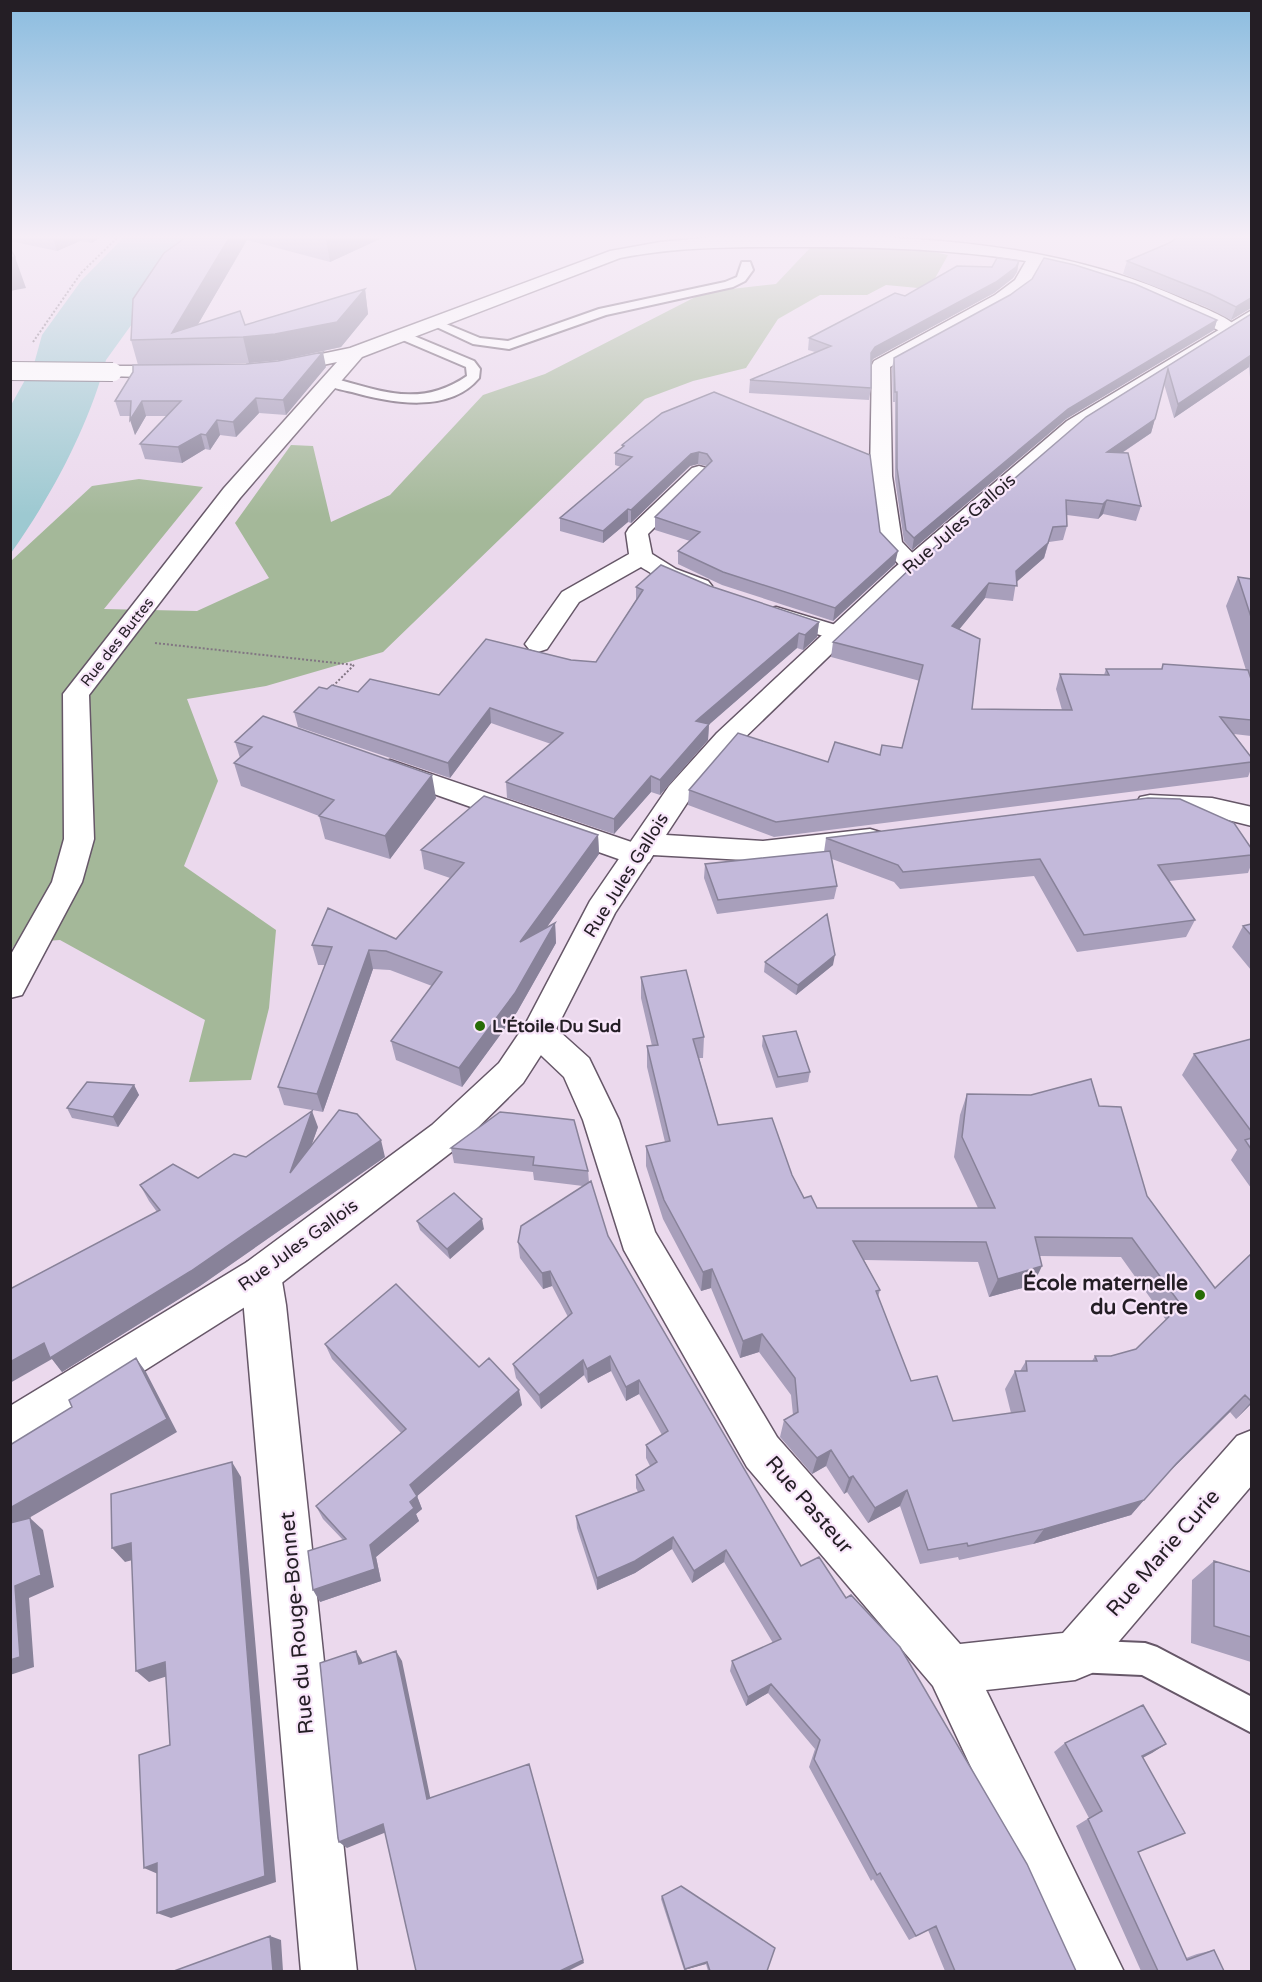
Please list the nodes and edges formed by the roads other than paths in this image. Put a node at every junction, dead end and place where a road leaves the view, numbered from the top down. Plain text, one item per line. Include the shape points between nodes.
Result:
1 (414, 330) edge
2 (452, 330) edge
3 (550, 330) edge
4 (944, 330) edge
5 (1235, 330) edge
6 (402, 335) junction
7 (355, 353) junction
8 (260, 370) edge
9 (10, 371) edge
10 (195, 372) edge
11 (329, 381) junction
12 (699, 472) edge
13 (640, 557) junction
14 (912, 565) junction
15 (719, 593) edge
16 (760, 609) edge
17 (840, 634) junction
18 (538, 644) dead end
19 (362, 760) edge
20 (1117, 807) edge
21 (1251, 817) edge
22 (894, 836) edge
23 (641, 850) junction
24 (10, 986) edge
25 (538, 1032) junction
26 (261, 1275) junction
27 (10, 1431) edge
28 (1251, 1451) edge
29 (1075, 1656) junction
30 (950, 1669) junction
31 (1251, 1716) edge
32 (329, 1971) edge
33 (1096, 1971) edge

1 - 6 street
2 - 3 lane via 477,341 509,345
4 - 14 street via 881,365 881,476 891,544
5 - 14 street, Rue Jules Gallois via 1074,425
6 - 7 street
6 - 11 lane via 470,364 473,378 450,392 412,399 380,398
7 - 8 street
7 - 11 street, Rue des Buttes
9 - 10 street, bridge
11 - 24 street, Rue des Buttes via 232,493 76,694 79,839 67,882
12 - 13 street via 637,533
13 - 15 street via 668,574
13 - 18 street via 570,597
14 - 17 street, Rue Jules Gallois
16 - 17 street
17 - 23 street, Rue Jules Gallois via 728,739 679,793
19 - 23 street
20 - 21 street via 1212,807
22 - 23 street via 763,851 706,846
23 - 25 street, Rue Jules Gallois via 600,909
25 - 26 street, Rue Jules Gallois via 511,1073 445,1136
25 - 30 street, Rue Pasteur via 577,1068 601,1120 638,1238 762,1452
26 - 27 street, Rue Jules Gallois
26 - 32 street, Rue du Rouge-Bonnet
28 - 29 street, Rue Marie Curie
29 - 30 street
29 - 31 lane via 1145,1659
30 - 33 street, Rue Pasteur

